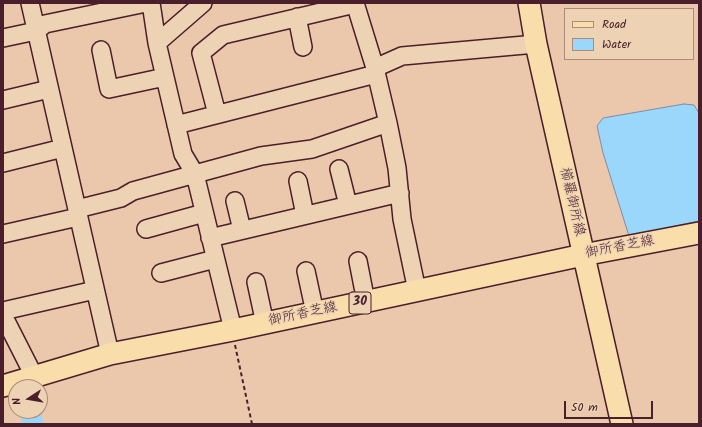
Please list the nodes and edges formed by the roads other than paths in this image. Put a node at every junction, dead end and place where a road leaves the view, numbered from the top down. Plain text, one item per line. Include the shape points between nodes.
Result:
1 (30, 3) edge
2 (146, 3) edge
3 (151, 3) edge
4 (202, 3) edge
5 (355, 3) edge
6 (529, 3) edge
7 (297, 17) junction
8 (36, 31) junction
9 (3, 38) edge
10 (157, 43) junction
11 (536, 44) junction
12 (303, 47) dead end
13 (101, 50) dead end
14 (375, 71) junction
15 (165, 78) junction
16 (49, 89) junction
17 (3, 100) edge
18 (217, 114) junction
19 (388, 123) junction
20 (176, 125) junction
21 (63, 148) junction
22 (3, 163) edge
23 (339, 170) dead end
24 (195, 174) junction
25 (298, 181) dead end
26 (400, 193) junction
27 (235, 201) dead end
28 (348, 205) junction
29 (78, 213) junction
30 (204, 213) junction
31 (305, 216) junction
32 (146, 229) dead end
33 (242, 230) junction
34 (699, 233) edge
35 (3, 234) edge
36 (210, 238) junction
37 (583, 255) junction
38 (215, 259) junction
39 (358, 261) dead end
40 (306, 271) dead end
41 (161, 273) dead end
42 (256, 282) dead end
43 (96, 290) junction
44 (417, 291) junction
45 (366, 302) junction
46 (3, 311) edge
47 (315, 313) junction
48 (3, 315) edge
49 (265, 324) junction
50 (233, 330) junction
51 (110, 354) junction
52 (18, 379) edge
53 (25, 379) edge
54 (622, 424) edge

1 - 8 street
2 - 8 street via 45,24
3 - 10 street
4 - 10 street
5 - 7 street
5 - 14 street
6 - 11 main road, 櫛羅御所線
7 - 12 street
7 - 18 street via 223,35 201,53
8 - 9 street
8 - 16 street
10 - 15 street
11 - 14 street via 402,56
11 - 37 main road, 櫛羅御所線
13 - 15 street via 109,88
14 - 18 street
14 - 19 street
15 - 20 street
16 - 17 street
16 - 21 street
18 - 20 street
19 - 24 street via 312,148 261,156
19 - 26 street
20 - 24 street via 183,154
21 - 22 street
21 - 29 street
23 - 28 street
24 - 29 street via 133,190 121,198
24 - 30 street
25 - 31 street
26 - 28 street
26 - 44 street via 402,219
27 - 33 street
28 - 31 street
29 - 35 street
29 - 43 street
30 - 32 street
30 - 36 street
31 - 33 street
33 - 36 street
34 - 37 main road, 御所香芝線 / 30
36 - 38 street
37 - 44 main road, 御所香芝線 / 30
37 - 54 main road, 櫛羅御所線
38 - 41 street
38 - 50 street
39 - 45 street
40 - 47 street
42 - 49 street
43 - 46 street
43 - 51 street
44 - 45 main road, 御所香芝線 / 30
45 - 47 main road, 御所香芝線 / 30
47 - 49 main road, 御所香芝線 / 30
48 - 52 street
49 - 50 main road, 御所香芝線 / 30
50 - 51 main road, 御所香芝線 / 30
51 - 53 main road, 御所香芝線 / 30

